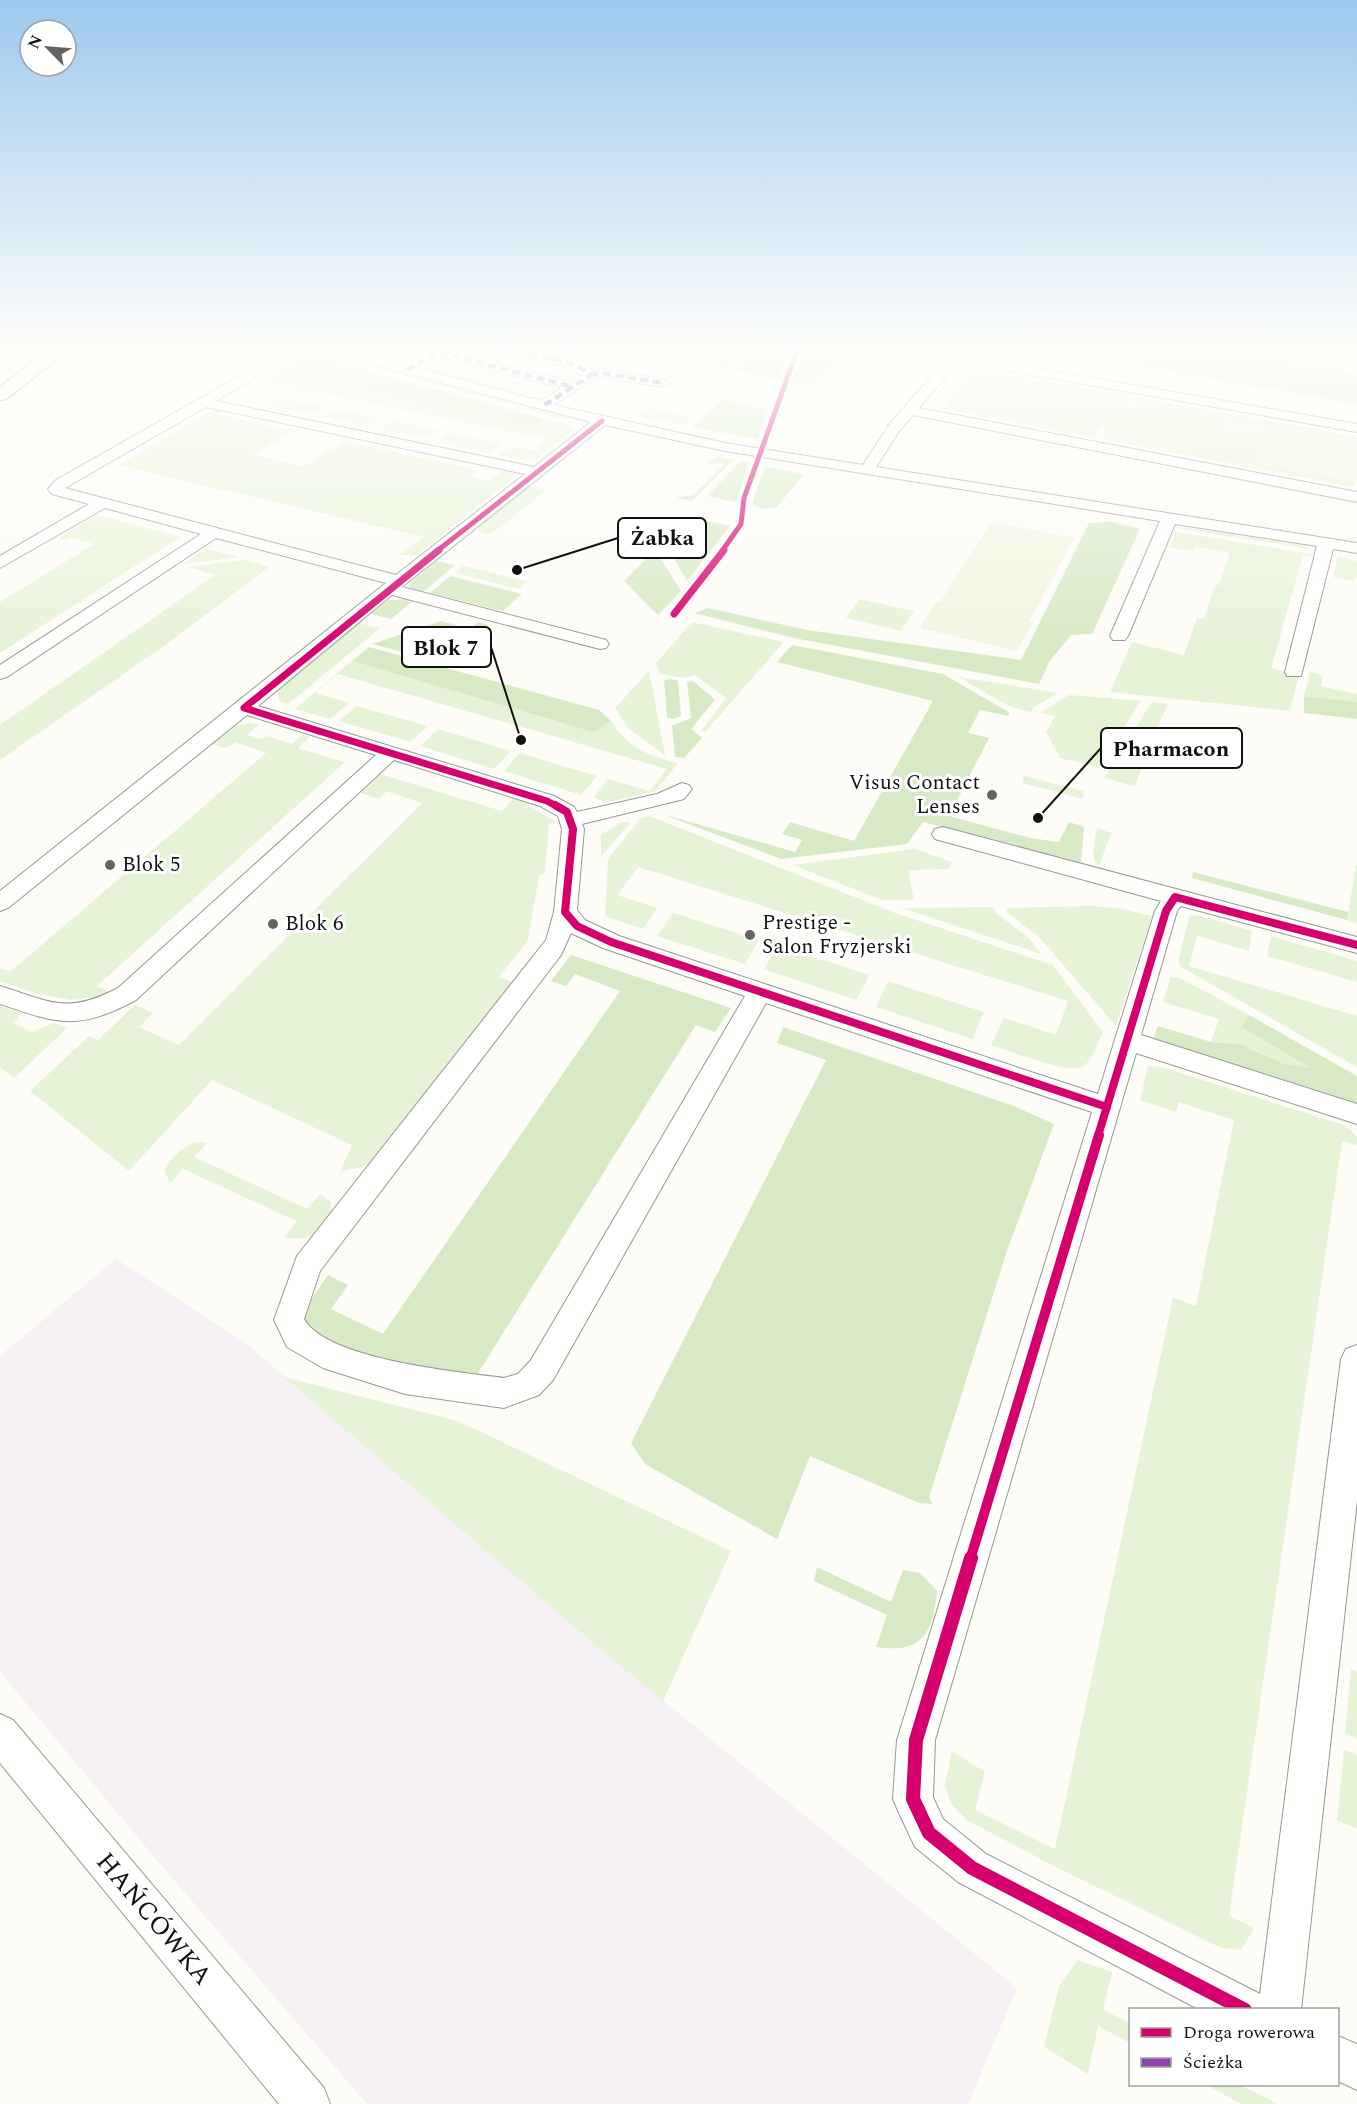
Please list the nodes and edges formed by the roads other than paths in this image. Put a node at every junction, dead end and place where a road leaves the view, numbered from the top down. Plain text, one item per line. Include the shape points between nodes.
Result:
1 (121, 449) edge
2 (428, 449) edge
3 (566, 449) edge
4 (738, 449) edge
5 (881, 449) edge
6 (1111, 449) edge
7 (866, 471) junction
8 (536, 472) junction
9 (1357, 497) edge
10 (101, 504) junction
11 (1169, 519) junction
12 (213, 533) junction
13 (1326, 543) junction
14 (1357, 548) edge
15 (0, 563) edge
16 (394, 585) junction
17 (1119, 636) dead end
18 (600, 644) dead end
19 (1294, 672) dead end
20 (0, 673) edge
21 (244, 708) junction
22 (390, 753) junction
23 (682, 789) dead end
24 (570, 820) junction
25 (943, 834) dead end
26 (1175, 897) junction
27 (0, 903) edge
28 (565, 912) junction
29 (1357, 945) edge
30 (760, 992) junction
31 (0, 995) edge
32 (1127, 1040) junction
33 (1107, 1107) junction
34 (1357, 1114) edge
35 (1357, 1359) edge
36 (0, 1733) edge
37 (1241, 2008) edge
38 (1279, 2008) edge
39 (1339, 2059) edge
40 (1357, 2068) edge
41 (308, 2104) edge

1 - 10 street via 56,489 60,494
2 - 8 street
3 - 8 street
4 - 7 street
5 - 7 street
6 - 9 street
7 - 11 street
8 - 16 street
10 - 12 street
10 - 15 street
11 - 13 street
11 - 17 street
12 - 16 street
12 - 20 street
13 - 14 street
13 - 19 street
16 - 18 street
16 - 21 street
21 - 22 street
21 - 27 street
22 - 24 street via 547,801 567,812
22 - 31 street via 127,994 86,1013 61,1015
23 - 24 street via 662,799
24 - 28 street via 573,829
25 - 26 street
26 - 29 street
26 - 32 street via 1166,911
28 - 30 street via 577,926 611,942
28 - 30 street via 553,949 307,1265 289,1320 298,1337 334,1358 405,1379 504,1393 528,1385 542,1370
30 - 33 street
32 - 33 street
32 - 34 street
33 - 37 street via 916,1740 913,1799 929,1833 972,1868
35 - 38 street
36 - 41 street, HAŃCÓWKA
39 - 40 street

